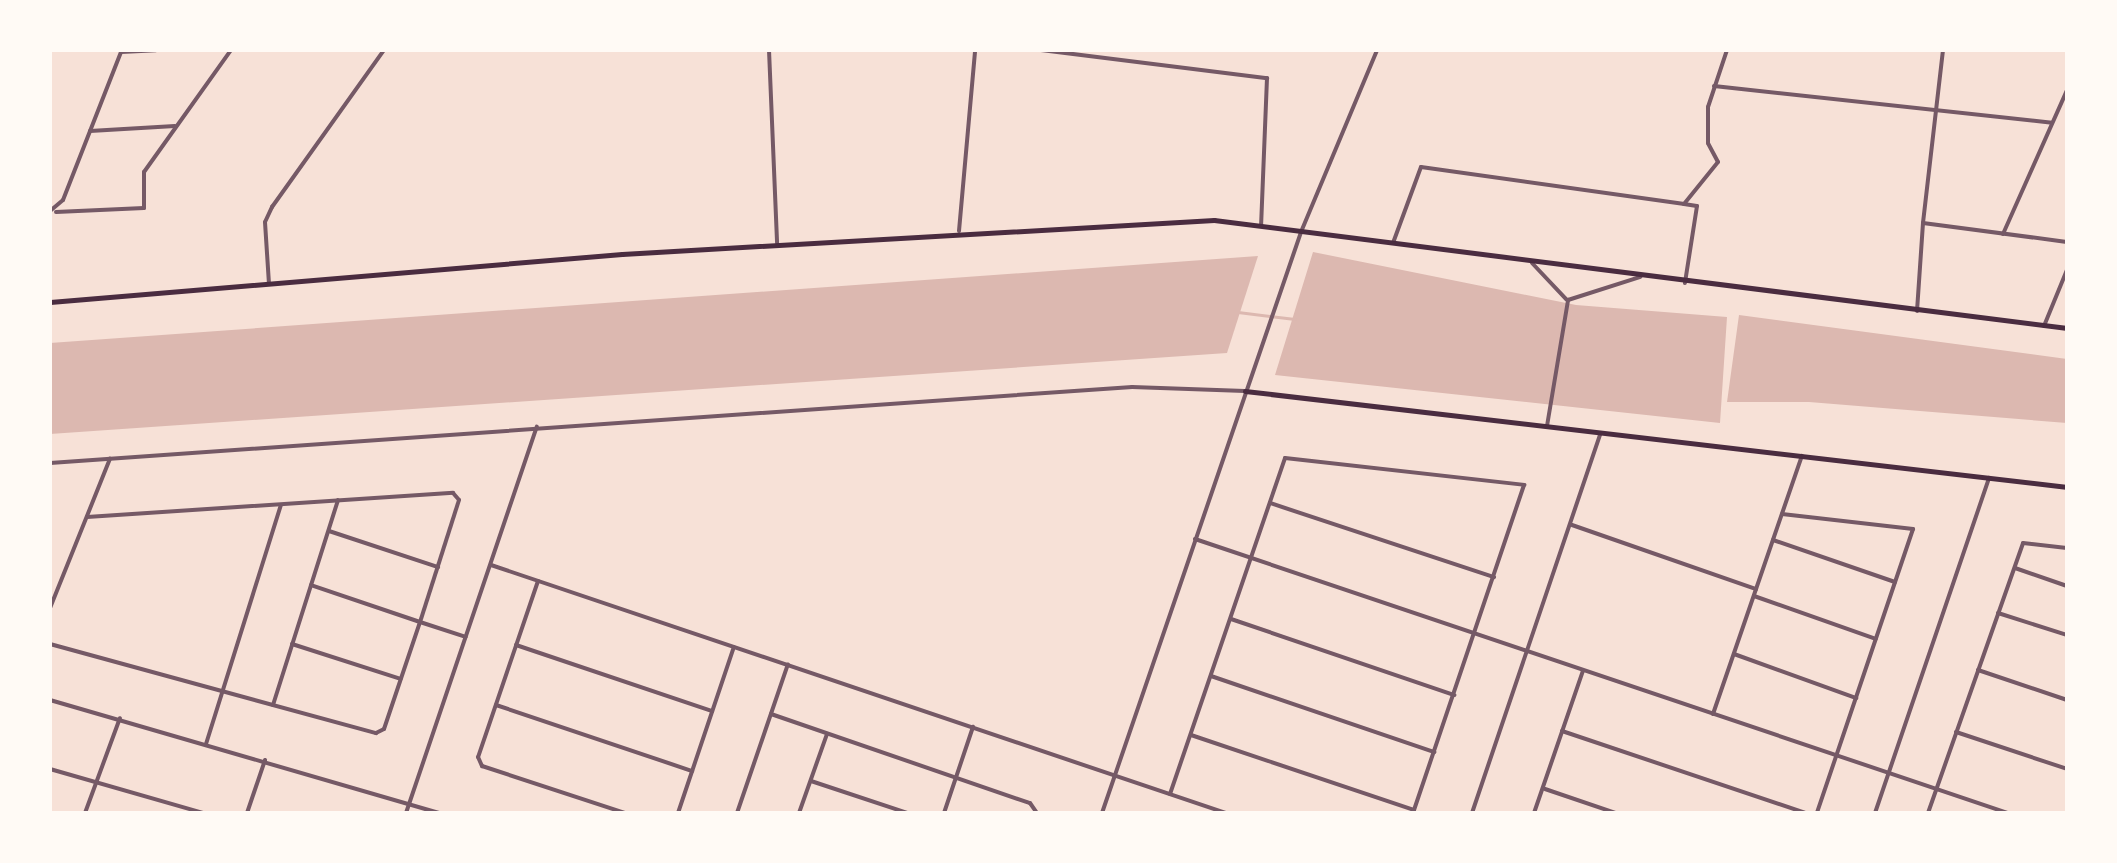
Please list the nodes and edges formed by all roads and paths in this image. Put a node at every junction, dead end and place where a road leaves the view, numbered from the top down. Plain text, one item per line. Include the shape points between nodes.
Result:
1 (156, 50) edge
2 (231, 50) edge
3 (384, 50) edge
4 (769, 50) edge
5 (975, 50) edge
6 (1041, 50) edge
7 (1376, 50) edge
8 (1728, 50) edge
9 (1944, 50) edge
10 (1712, 86) junction
11 (2067, 90) edge
12 (1936, 110) junction
13 (2052, 123) junction
14 (177, 126) junction
15 (90, 131) junction
16 (1684, 204) junction
17 (53, 212) edge
18 (1923, 222) junction
19 (1260, 225) junction
20 (959, 232) junction
21 (1301, 232) junction
22 (2003, 234) junction
23 (2067, 242) edge
24 (776, 243) junction
25 (1392, 244) junction
26 (1532, 262) junction
27 (2067, 270) edge
28 (1640, 276) junction
29 (1685, 282) junction
30 (269, 284) junction
31 (50, 302) edge
32 (1568, 302) junction
33 (1917, 311) junction
34 (2044, 326) junction
35 (2067, 328) edge
36 (1245, 391) junction
37 (537, 426) junction
38 (1547, 426) junction
39 (1600, 433) junction
40 (1802, 456) junction
41 (110, 458) junction
42 (50, 464) edge
43 (1989, 478) junction
44 (2067, 487) edge
45 (338, 500) junction
46 (1270, 503) junction
47 (281, 505) junction
48 (1782, 514) junction
49 (87, 517) junction
50 (1570, 524) junction
51 (328, 530) junction
52 (1195, 538) junction
53 (1773, 540) junction
54 (2067, 548) edge
55 (1252, 558) junction
56 (491, 565) junction
57 (438, 567) junction
58 (2014, 568) junction
59 (1494, 577) junction
60 (538, 581) junction
61 (1895, 582) junction
62 (311, 585) junction
63 (2067, 586) edge
64 (1755, 592) junction
65 (50, 608) edge
66 (1998, 614) junction
67 (1231, 619) junction
68 (420, 622) junction
69 (1475, 634) junction
70 (2067, 636) edge
71 (466, 637) junction
72 (1876, 639) junction
73 (50, 644) edge
74 (292, 644) junction
75 (735, 645) junction
76 (516, 646) junction
77 (1528, 652) junction
78 (1734, 654) junction
79 (788, 664) junction
80 (1583, 670) junction
81 (1978, 670) junction
82 (1211, 676) junction
83 (401, 679) junction
84 (224, 690) junction
85 (1454, 695) junction
86 (1856, 698) junction
87 (50, 700) edge
88 (2067, 700) edge
89 (273, 705) junction
90 (496, 705) junction
91 (712, 710) junction
92 (771, 714) junction
93 (1713, 714) junction
94 (120, 718) junction
95 (974, 725) junction
96 (1562, 731) junction
97 (1956, 732) junction
98 (826, 734) junction
99 (1191, 734) junction
100 (206, 744) junction
101 (1434, 752) junction
102 (1836, 756) junction
103 (265, 760) junction
104 (50, 769) edge
105 (2067, 769) edge
106 (692, 771) junction
107 (1116, 772) junction
108 (1888, 774) junction
109 (956, 776) junction
110 (96, 781) junction
111 (811, 781) junction
112 (1542, 788) junction
113 (1936, 789) junction
114 (1170, 794) junction
115 (410, 803) junction
116 (1413, 812) edge
117 (85, 813) edge
118 (204, 813) edge
119 (247, 813) edge
120 (406, 813) edge
121 (440, 813) edge
122 (625, 813) edge
123 (678, 813) edge
124 (737, 813) edge
125 (799, 813) edge
126 (908, 813) edge
127 (944, 813) edge
128 (1037, 813) edge
129 (1102, 813) edge
130 (1226, 813) edge
131 (1472, 813) edge
132 (1534, 813) edge
133 (1616, 813) edge
134 (1805, 813) edge
135 (1817, 813) edge
136 (1875, 813) edge
137 (1928, 813) edge
138 (2008, 813) edge

1 - 15 street via 121,52
2 - 14 street
3 - 30 street via 272,208 266,222
4 - 24 street
5 - 20 street
6 - 19 street via 1267,78
7 - 21 street
8 - 10 street
9 - 12 street
10 - 12 street
10 - 16 street via 1708,144 1718,162
11 - 13 street
12 - 13 street
12 - 18 street
13 - 22 street
14 - 15 street
14 - 17 street via 144,172 144,208
15 - 17 street
16 - 25 street via 1420,166
16 - 29 street via 1697,206
18 - 22 street
18 - 33 street
19 - 20 main road via 1214,220
19 - 21 main road
20 - 24 main road
21 - 25 main road
21 - 36 street
22 - 23 street
24 - 30 main road
25 - 26 main road
26 - 28 main road
26 - 32 street
27 - 34 street
28 - 29 main road
28 - 32 street
29 - 33 main road
30 - 31 main road
32 - 38 street
33 - 34 main road
34 - 35 main road
36 - 37 street via 1150,386
36 - 38 main road
36 - 52 street
37 - 41 street
37 - 56 street
38 - 39 main road
39 - 40 main road
39 - 50 street
40 - 43 main road
40 - 48 street
41 - 42 street
41 - 49 street
43 - 44 main road
43 - 108 street
45 - 47 street
45 - 51 street
45 - 57 street via 453,493 460,500
46 - 55 street
46 - 59 street
46 - 59 street via 1285,458 1524,485
47 - 49 street
47 - 84 street
48 - 53 street
48 - 61 street via 1913,529
49 - 65 street
50 - 64 street
50 - 77 street
51 - 57 street
51 - 62 street
52 - 55 street
52 - 107 street
53 - 61 street
53 - 64 street
54 - 58 street via 2022,543
55 - 67 street
55 - 69 street
56 - 60 street
56 - 71 street
57 - 68 street
58 - 63 street
58 - 66 street
59 - 69 street
60 - 75 street
60 - 76 street
61 - 72 street
62 - 68 street
62 - 74 street
64 - 72 street
64 - 78 street
66 - 70 street
66 - 81 street
67 - 82 street
67 - 85 street
68 - 71 street
68 - 83 street
69 - 77 street
69 - 85 street
71 - 115 street
72 - 86 street
73 - 84 street
74 - 83 street
74 - 89 street
75 - 79 street
75 - 91 street
76 - 90 street
76 - 91 street
77 - 80 street
77 - 131 street
78 - 86 street
78 - 93 street
79 - 92 street
79 - 95 street
80 - 93 street
80 - 96 street
81 - 88 street
81 - 97 street
82 - 99 street
82 - 101 street
83 - 89 street via 384,729 376,733
84 - 89 street
84 - 100 street
85 - 101 street
86 - 102 street
87 - 94 street
90 - 106 street
90 - 122 street via 478,757 482,766
91 - 106 street
92 - 98 street
92 - 124 street
93 - 102 street
94 - 100 street
94 - 110 street
95 - 107 street
95 - 109 street
96 - 112 street
96 - 134 street
97 - 105 street
97 - 113 street
98 - 109 street
98 - 111 street
99 - 114 street
99 - 116 street
100 - 103 street
101 - 116 street
102 - 108 street
102 - 135 street
103 - 115 street
103 - 119 street
104 - 110 street
106 - 123 street
107 - 114 street
107 - 129 street
108 - 113 street
108 - 136 street
109 - 127 street
109 - 128 street via 1030,803
110 - 117 street
110 - 118 street
111 - 125 street
111 - 126 street
112 - 132 street
112 - 133 street
113 - 137 street
113 - 138 street
114 - 130 street
115 - 120 street
115 - 121 street

